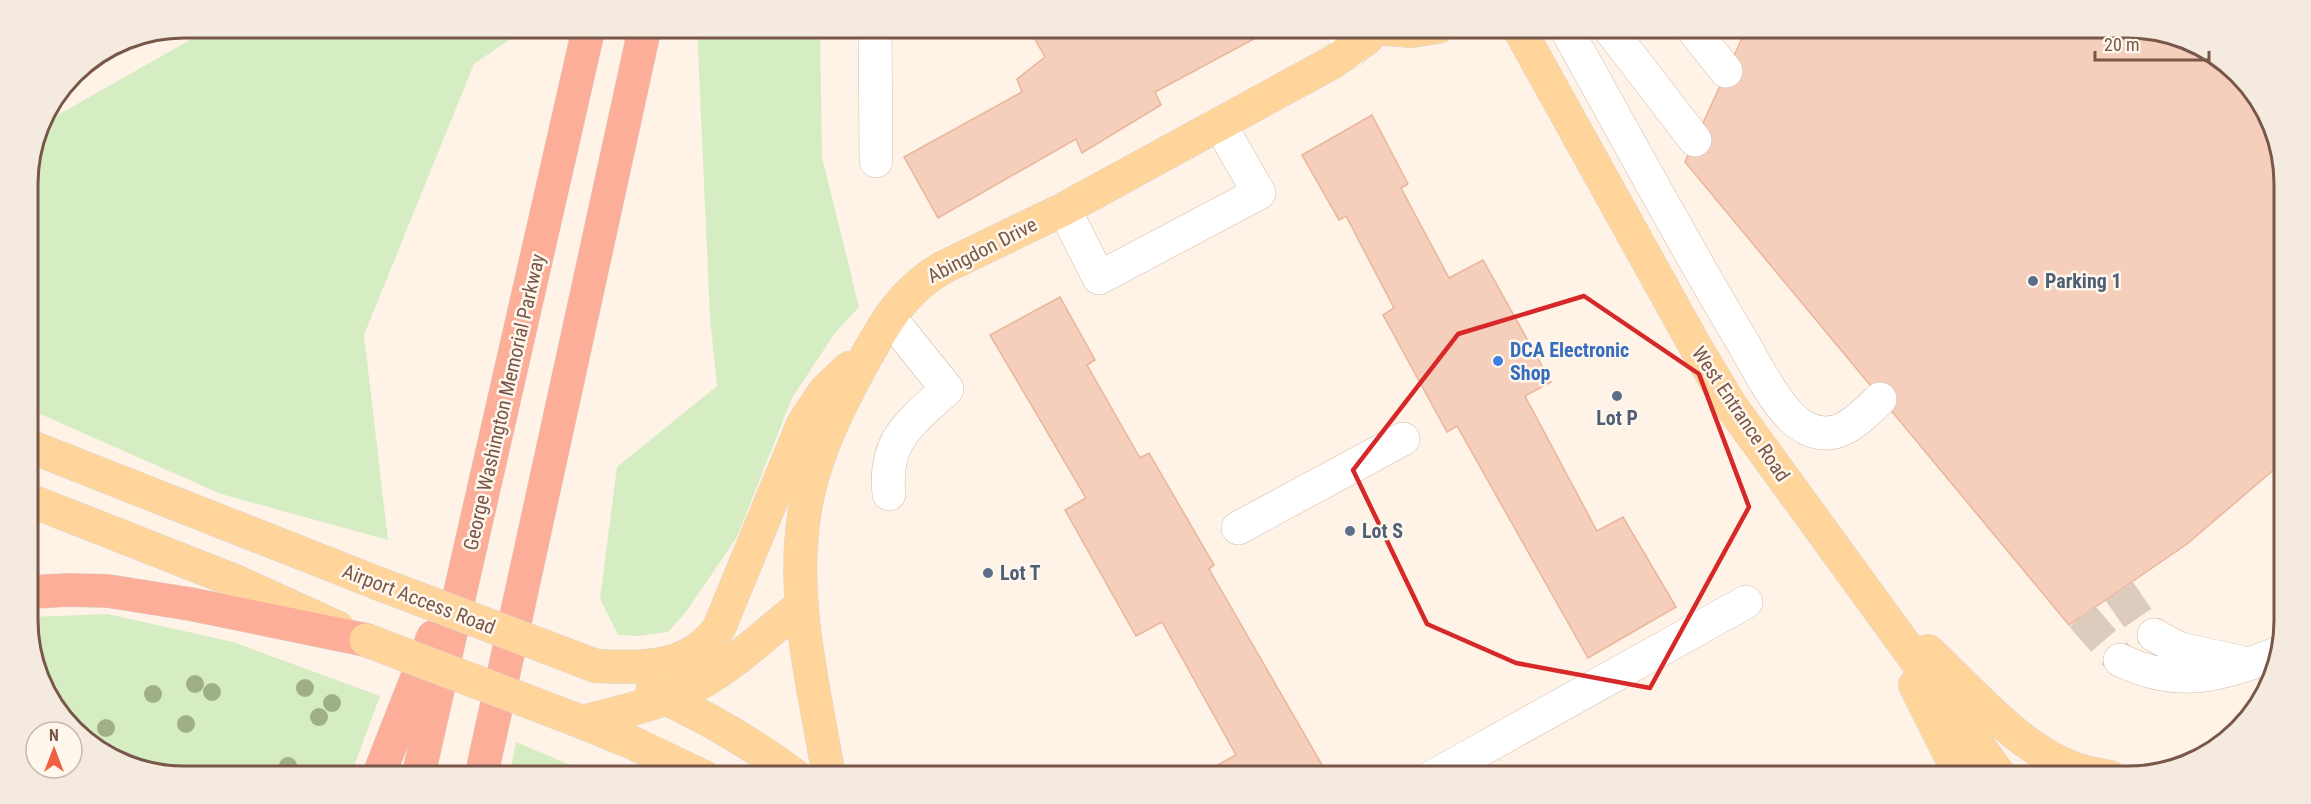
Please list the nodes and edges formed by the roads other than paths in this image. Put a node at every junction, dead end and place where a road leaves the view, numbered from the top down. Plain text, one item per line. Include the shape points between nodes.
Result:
1 (586, 38) edge
2 (643, 38) edge
3 (875, 38) edge
4 (1524, 38) edge
5 (1571, 38) edge
6 (1616, 38) edge
7 (1700, 38) edge
8 (1346, 39) edge
9 (1726, 71) dead end
10 (1220, 125) junction
11 (1695, 140) dead end
12 (876, 161) dead end
13 (1064, 209) junction
14 (890, 318) junction
15 (872, 346) junction
16 (1880, 399) dead end
17 (1403, 439) dead end
18 (38, 450) edge
19 (889, 494) dead end
20 (38, 504) edge
21 (477, 517) junction
22 (1238, 528) dead end
23 (38, 592) edge
24 (1872, 598) junction
25 (1746, 602) dead end
26 (802, 605) junction
27 (2154, 635) tunnel mouth
28 (366, 640) junction
29 (2265, 658) edge
30 (2120, 660) tunnel mouth
31 (596, 666) junction
32 (667, 698) junction
33 (819, 715) junction
34 (582, 722) junction
35 (383, 766) edge
36 (420, 766) edge
37 (483, 766) edge
38 (681, 766) edge
39 (782, 766) edge
40 (827, 766) edge
41 (847, 766) edge
42 (1452, 766) edge
43 (1957, 766) edge
44 (1993, 766) edge
45 (2068, 766) edge

1 - 21 highway, George Washington Memorial Parkway
2 - 37 highway
3 - 12 lane
4 - 24 main road, West Entrance Road via 1731,406
5 - 16 lane via 1722,308 1794,420 1824,434 1839,432 1850,427
6 - 11 lane
7 - 9 lane
8 - 10 main road, Abingdon Drive
10 - 13 main road, Abingdon Drive
10 - 13 lane via 1259,194 1099,278
13 - 14 main road, Abingdon Drive via 924,279 900,300
14 - 15 main road, Abingdon Drive
14 - 19 lane via 947,389 903,430 896,442 889,460
15 - 26 main road, Abingdon Drive via 826,439 810,488 801,540
15 - 31 main road via 825,391 803,424 719,628 710,641 688,656 662,663
17 - 22 lane
18 - 31 main road, Airport Access Road, bridge
20 - 28 main road via 236,581
21 - 35 highway
21 - 36 highway, George Washington Memorial Parkway
23 - 28 highway via 108,591
24 - 43 main road
24 - 44 main road, West Entrance Road
24 - 45 main road via 2014,732
25 - 42 lane
26 - 32 main road via 711,675
26 - 33 main road, Abingdon Drive
27 - 29 lane via 2180,649
28 - 34 main road, bridge
29 - 30 lane via 2226,671 2184,677 2151,673
31 - 32 main road, Airport Access Road
32 - 34 main road
32 - 39 main road, Airport Access Road
33 - 40 main road, Abingdon Drive
33 - 41 main road
34 - 38 main road

